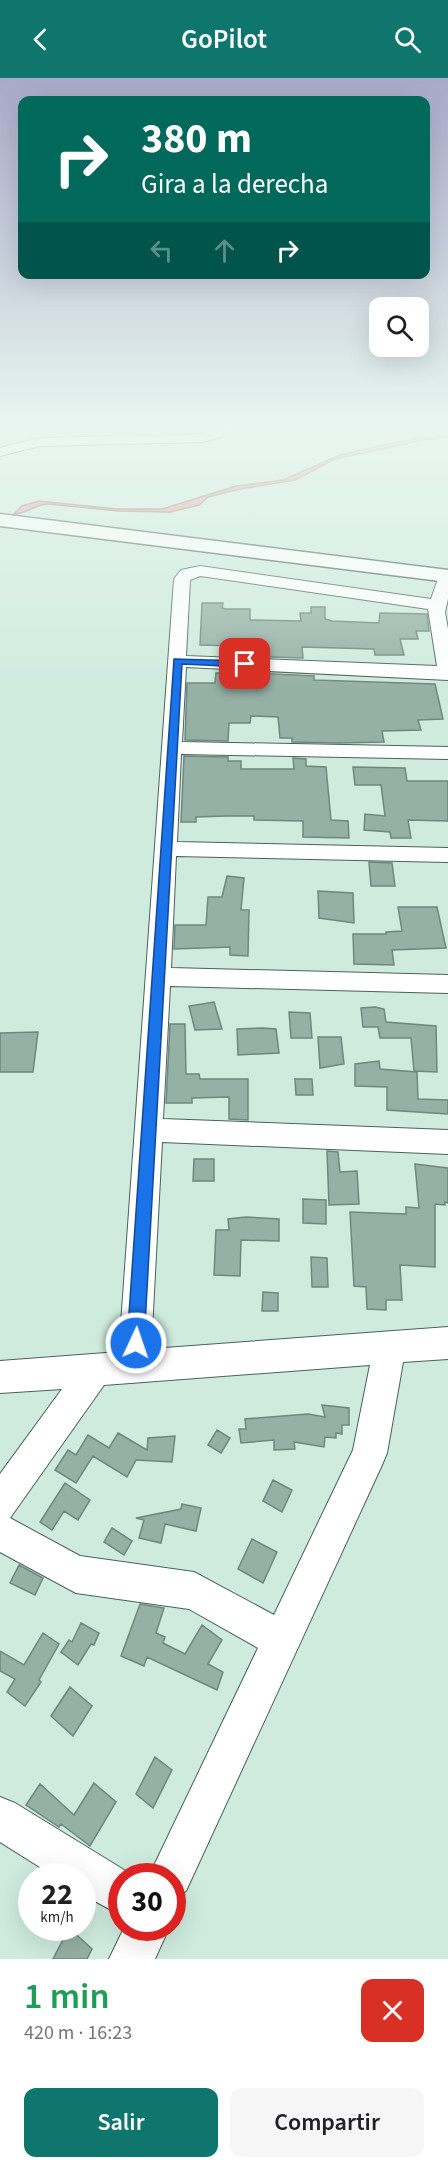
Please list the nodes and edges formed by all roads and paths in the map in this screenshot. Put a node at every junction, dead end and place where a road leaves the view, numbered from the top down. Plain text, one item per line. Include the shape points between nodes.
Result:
1 (9, 521) edge
2 (340, 562) junction
3 (447, 576) edge
4 (337, 591) junction
5 (438, 605) junction
6 (177, 661) junction
7 (448, 673) edge
8 (172, 748) junction
9 (448, 753) edge
10 (166, 849) junction
11 (448, 855) edge
12 (158, 977) junction
13 (448, 984) edge
14 (148, 1130) junction
15 (448, 1142) edge
16 (448, 1343) edge
17 (390, 1347) junction
18 (134, 1367) junction
19 (96, 1369) junction
20 (0, 1377) edge
21 (0, 1504) edge
22 (0, 1532) edge
23 (282, 1640) junction
24 (0, 1818) edge
25 (177, 1863) edge
26 (108, 1885) edge
27 (141, 1941) edge
28 (132, 1959) edge

1 - 2 highway
2 - 3 highway
2 - 4 street
3 - 5 street
4 - 5 street
4 - 6 street via 200,571 187,573 182,579
5 - 7 street
6 - 7 street
6 - 8 street
8 - 9 street
8 - 10 street
10 - 11 street
10 - 12 street
12 - 13 street
12 - 14 street
14 - 15 street
14 - 18 street
16 - 17 street
17 - 18 street
17 - 23 street via 370,1453
18 - 19 street
19 - 20 street
19 - 21 street
22 - 23 street via 76,1574 194,1591
23 - 25 street
24 - 26 street
27 - 28 street

